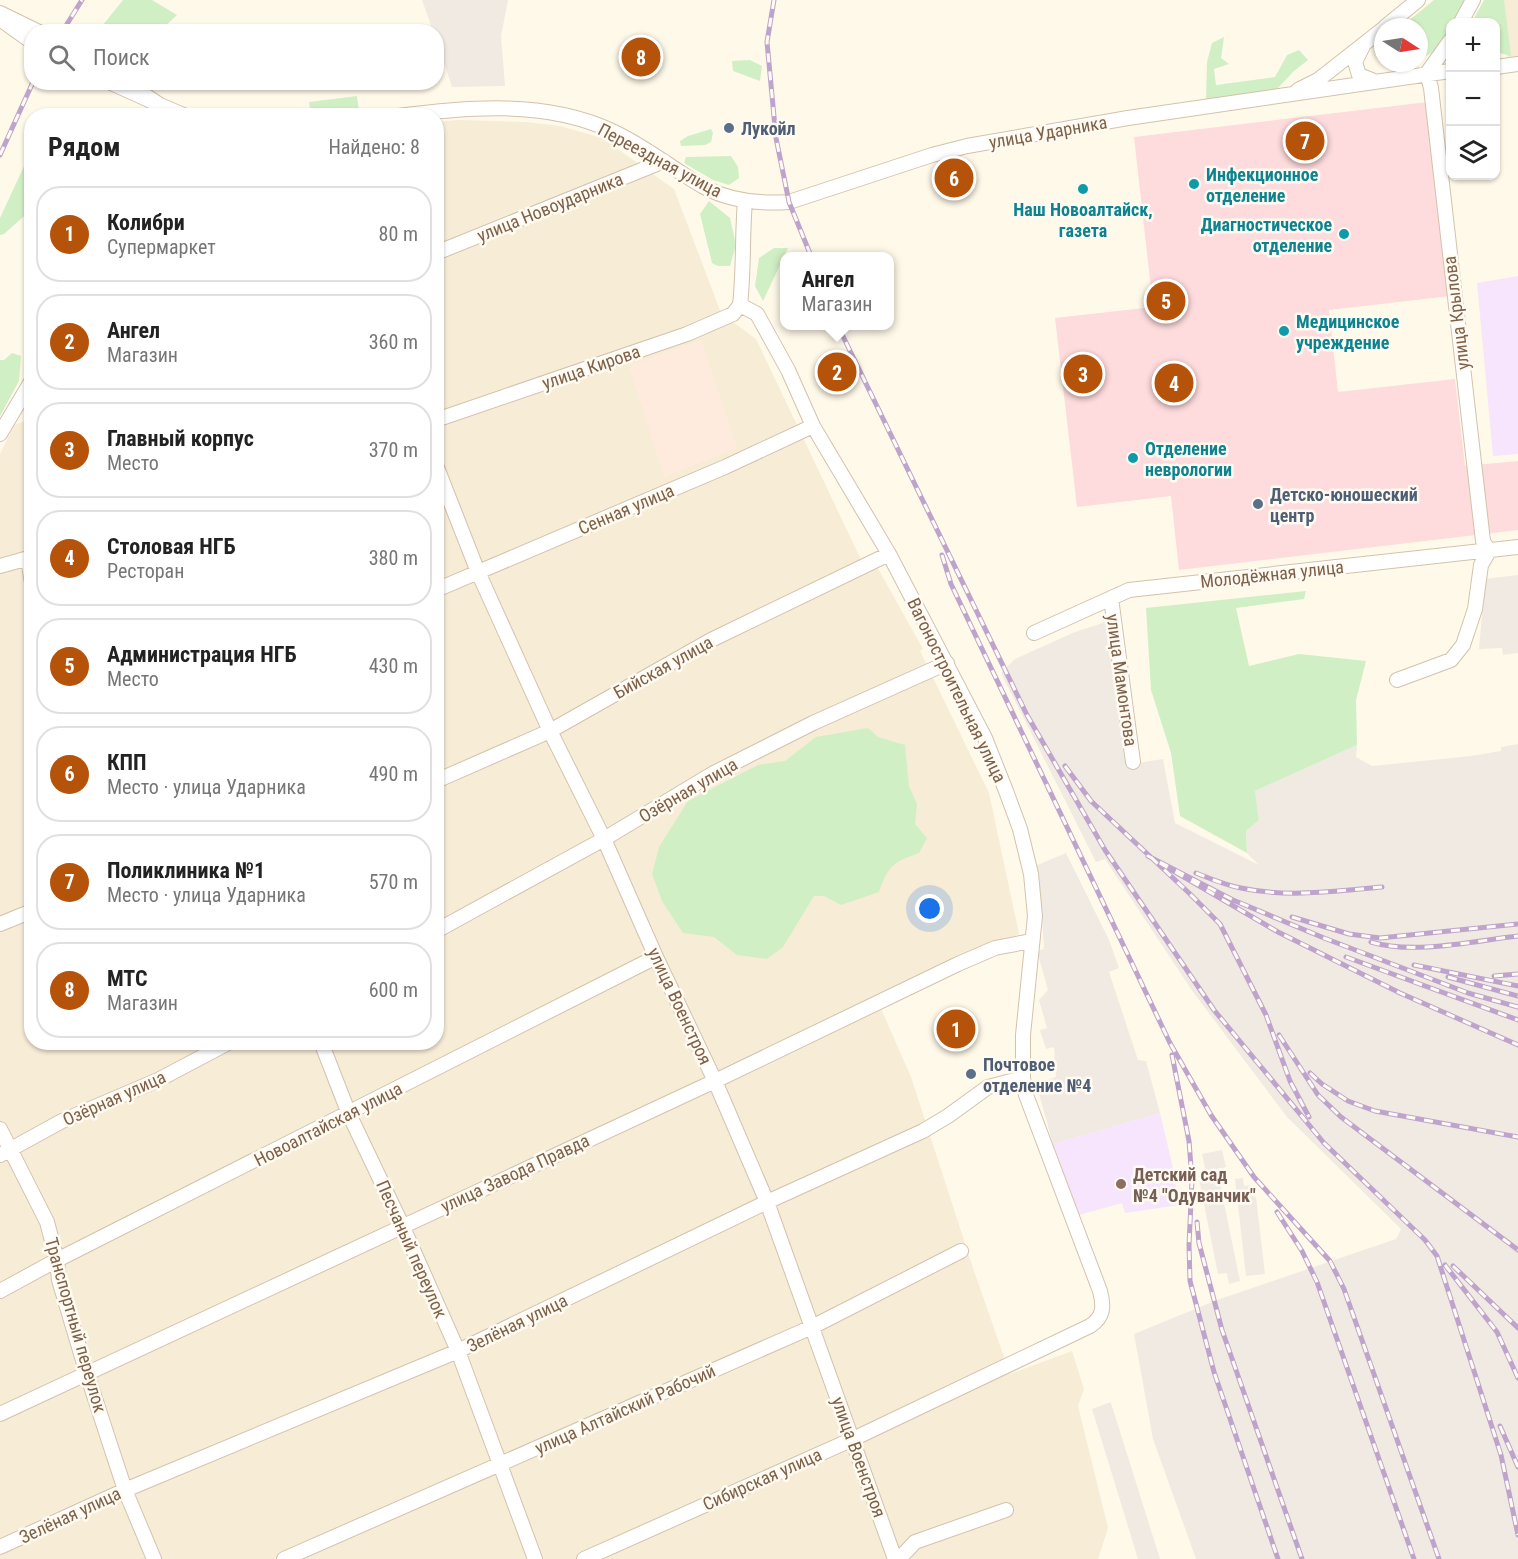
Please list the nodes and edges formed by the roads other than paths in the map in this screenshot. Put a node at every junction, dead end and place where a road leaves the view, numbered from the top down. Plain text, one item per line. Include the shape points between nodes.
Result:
1 (1418, 0) edge
2 (1473, 0) edge
3 (0, 13) edge
4 (1396, 18) edge
5 (1463, 18) edge
6 (0, 20) edge
7 (24, 25) edge
8 (24, 36) edge
9 (1374, 36) edge
10 (1364, 44) junction
11 (1446, 47) edge
12 (1518, 64) edge
13 (1500, 66) edge
14 (1446, 71) edge
15 (1427, 73) junction
16 (1374, 82) junction
17 (127, 90) edge
18 (137, 90) edge
19 (1286, 96) junction
20 (160, 105) junction
21 (167, 108) edge
22 (444, 112) edge
23 (664, 161) junction
24 (745, 201) junction
25 (444, 250) edge
26 (740, 305) junction
27 (24, 394) edge
28 (444, 417) edge
29 (813, 426) junction
30 (0, 434) edge
31 (444, 485) edge
32 (1518, 547) edge
33 (1489, 550) junction
34 (889, 554) junction
35 (24, 560) edge
36 (0, 566) edge
37 (478, 572) junction
38 (444, 587) edge
39 (1111, 598) junction
40 (1034, 633) dead end
41 (947, 663) junction
42 (1397, 680) dead end
43 (550, 731) junction
44 (1133, 762) dead end
45 (444, 777) edge
46 (604, 839) junction
47 (24, 914) edge
48 (0, 924) edge
49 (444, 928) edge
50 (1031, 941) junction
51 (656, 957) junction
52 (215, 1050) edge
53 (324, 1050) edge
54 (1023, 1078) junction
55 (715, 1081) junction
56 (349, 1114) junction
57 (0, 1129) edge
58 (5, 1152) edge
59 (767, 1202) junction
60 (402, 1225) junction
61 (962, 1251) dead end
62 (57, 1260) junction
63 (0, 1291) edge
64 (1100, 1318) joint
65 (812, 1327) junction
66 (458, 1351) junction
67 (87, 1374) junction
68 (0, 1414) edge
69 (853, 1439) junction
70 (500, 1464) junction
71 (125, 1490) junction
72 (1006, 1510) dead end
73 (0, 1547) edge
74 (154, 1559) edge
75 (284, 1559) edge
76 (535, 1559) edge
77 (584, 1559) edge
78 (897, 1559) edge

1 - 4 street, улица Ударника
2 - 5 street
3 - 7 street
6 - 8 street
9 - 10 street, улица Ударника
10 - 16 street via 1355,62 1359,75
10 - 19 street, улица Ударника via 1318,80
11 - 15 street
12 - 13 street
14 - 15 street, улица Ударника
15 - 16 street, улица Ударника
15 - 33 street, улица Крылова via 1483,541
16 - 19 street, улица Ударника
17 - 20 street
18 - 20 street
19 - 24 street, улица Ударника via 999,140 932,155 789,202
20 - 21 street
22 - 23 street, Переездная улица via 526,109 573,118 609,129
23 - 24 street, Переездная улица via 705,188
23 - 25 street, улица Новоударника
24 - 26 street
26 - 28 street, улица Кирова via 733,314 687,334
26 - 29 street, Вагоностроительная улица via 757,314
27 - 30 street
29 - 34 street, Вагоностроительная улица
29 - 37 street, Сенная улица
31 - 37 street, улица Военстроя
32 - 33 street, Молодёжная улица
33 - 39 street, Молодёжная улица via 1129,590
33 - 42 street via 1481,565 1475,609 1463,645 1451,660
34 - 41 street, Вагоностроительная улица
34 - 43 street, Бийская улица via 711,640
35 - 36 street
37 - 38 street, Сенная улица
37 - 43 street, улица Военстроя
39 - 40 street, Молодёжная улица
39 - 44 street, улица Мамонтова
41 - 46 street, Озёрная улица via 712,774
41 - 50 street, Вагоностроительная улица via 985,738 1020,830 1031,874 1035,916
43 - 45 street, Бийская улица
43 - 46 street, улица Военстроя
46 - 49 street, Озёрная улица
46 - 51 street, улица Военстроя
47 - 48 street
50 - 54 street, Вагоностроительная улица
50 - 55 street, улица Завода Правда via 995,948 958,964
51 - 55 street, улица Военстроя
51 - 56 street, Новоалтайская улица
52 - 58 street, Озёрная улица
53 - 56 street, Песчаный переулок
54 - 59 street, Зелёная улица via 988,1088 923,1131
54 - 64 street, Вагоностроительная улица via 1100,1291
55 - 59 street, улица Военстроя
55 - 60 street, улица Завода Правда
56 - 60 street, Песчаный переулок
56 - 62 street, Новоалтайская улица
57 - 58 street, Транспортный переулок
58 - 62 street, Транспортный переулок via 47,1222
59 - 65 street, улица Военстроя
59 - 66 street, Зелёная улица
60 - 66 street, Песчаный переулок
60 - 67 street, улица Завода Правда
61 - 65 street, улица Алтайский Рабочий
62 - 63 street, Новоалтайская улица
62 - 67 street, Транспортный переулок via 59,1280
64 - 69 street, Сибирская улица
65 - 69 street, улица Военстроя
65 - 70 street, улица Алтайский Рабочий
66 - 70 street, Песчаный переулок
66 - 71 street, Зелёная улица
67 - 68 street, улица Завода Правда
67 - 71 street, Транспортный переулок
69 - 77 street, Сибирская улица
69 - 78 street, улица Военстроя
70 - 75 street, улица Алтайский Рабочий
70 - 76 street, Песчаный переулок
71 - 73 street, Зелёная улица
71 - 74 street, Транспортный переулок
72 - 78 street via 915,1542

